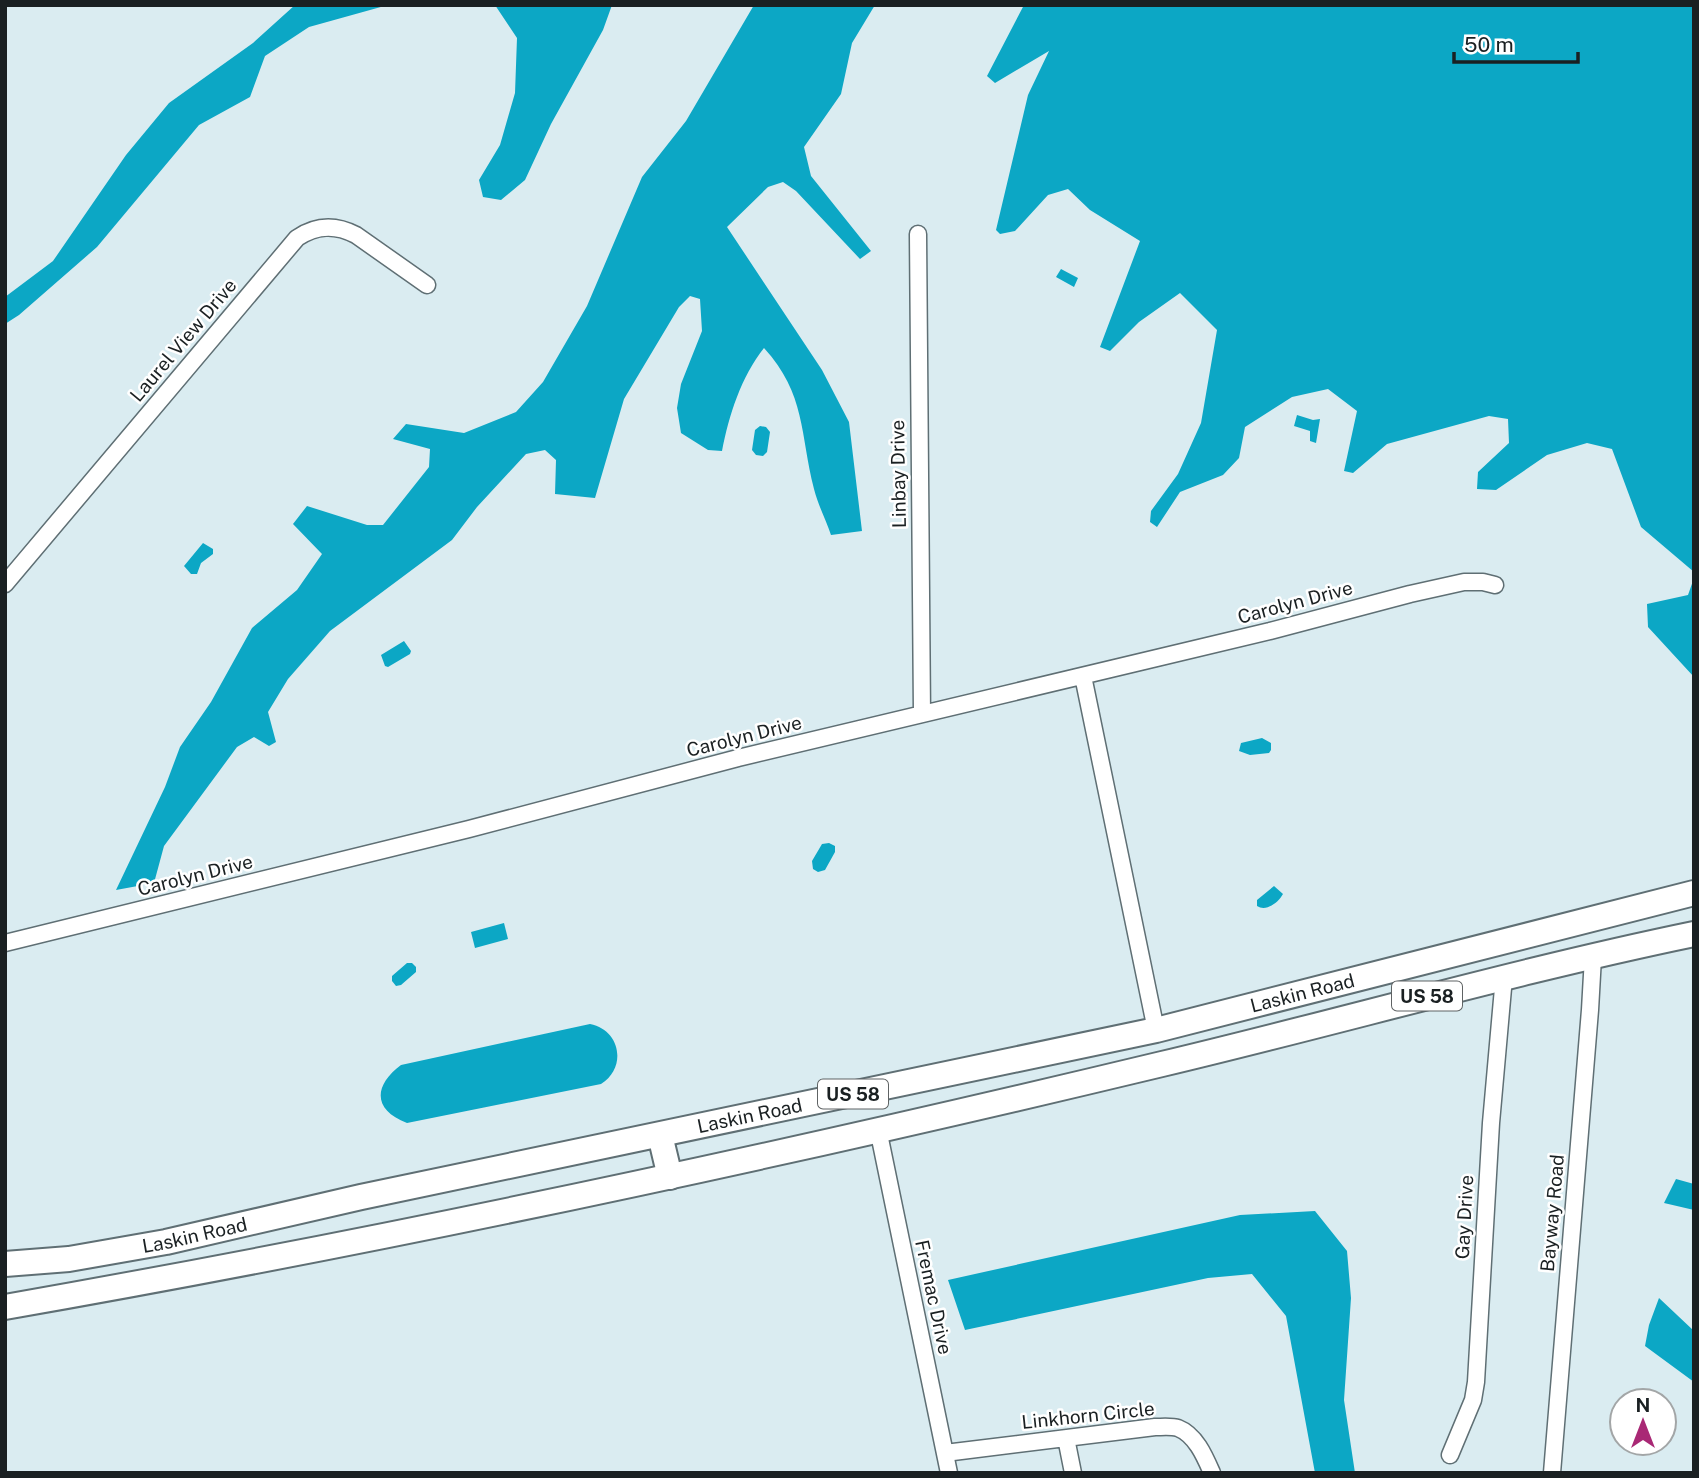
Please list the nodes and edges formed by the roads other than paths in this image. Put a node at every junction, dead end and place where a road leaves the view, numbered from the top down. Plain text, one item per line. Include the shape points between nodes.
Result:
1 (918, 234) dead end
2 (427, 285) dead end
3 (5, 584) edge
4 (1495, 585) dead end
5 (1083, 676) junction
6 (922, 714) junction
7 (1694, 893) edge
8 (1694, 934) edge
9 (5, 943) edge
10 (1593, 957) junction
11 (1504, 977) junction
12 (1156, 1030) junction
13 (878, 1129) junction
14 (660, 1135) junction
15 (670, 1177) junction
16 (5, 1264) edge
17 (5, 1307) edge
18 (1066, 1438) junction
19 (945, 1453) junction
20 (1450, 1455) dead end
21 (949, 1473) edge
22 (1073, 1473) edge
23 (1212, 1473) edge
24 (1552, 1473) edge

1 - 6 street, Linbay Drive
2 - 3 street, Laurel View Drive via 343,229 319,227 306,232 277,259
4 - 5 street, Carolyn Drive via 1464,582
5 - 6 street, Carolyn Drive
5 - 12 street
6 - 9 street, Carolyn Drive
7 - 12 main road, Laskin Road / US 58
8 - 10 main road, Laskin Road / US 58
10 - 11 main road, Laskin Road / US 58
10 - 24 street, Bayway Road
11 - 13 main road, Laskin Road / US 58 via 1163,1064
11 - 20 street, Gay Drive via 1476,1382
12 - 14 main road, Laskin Road / US 58
13 - 15 main road, Laskin Road / US 58
13 - 19 street, Fremac Drive
14 - 15 main road
14 - 16 main road, Laskin Road / US 58 via 166,1242 69,1259
15 - 17 main road, Laskin Road / US 58 via 189,1275
18 - 19 street, Linkhorn Circle
18 - 22 street
18 - 23 street, Linkhorn Circle via 1177,1427 1202,1450
19 - 21 street, Fremac Drive

